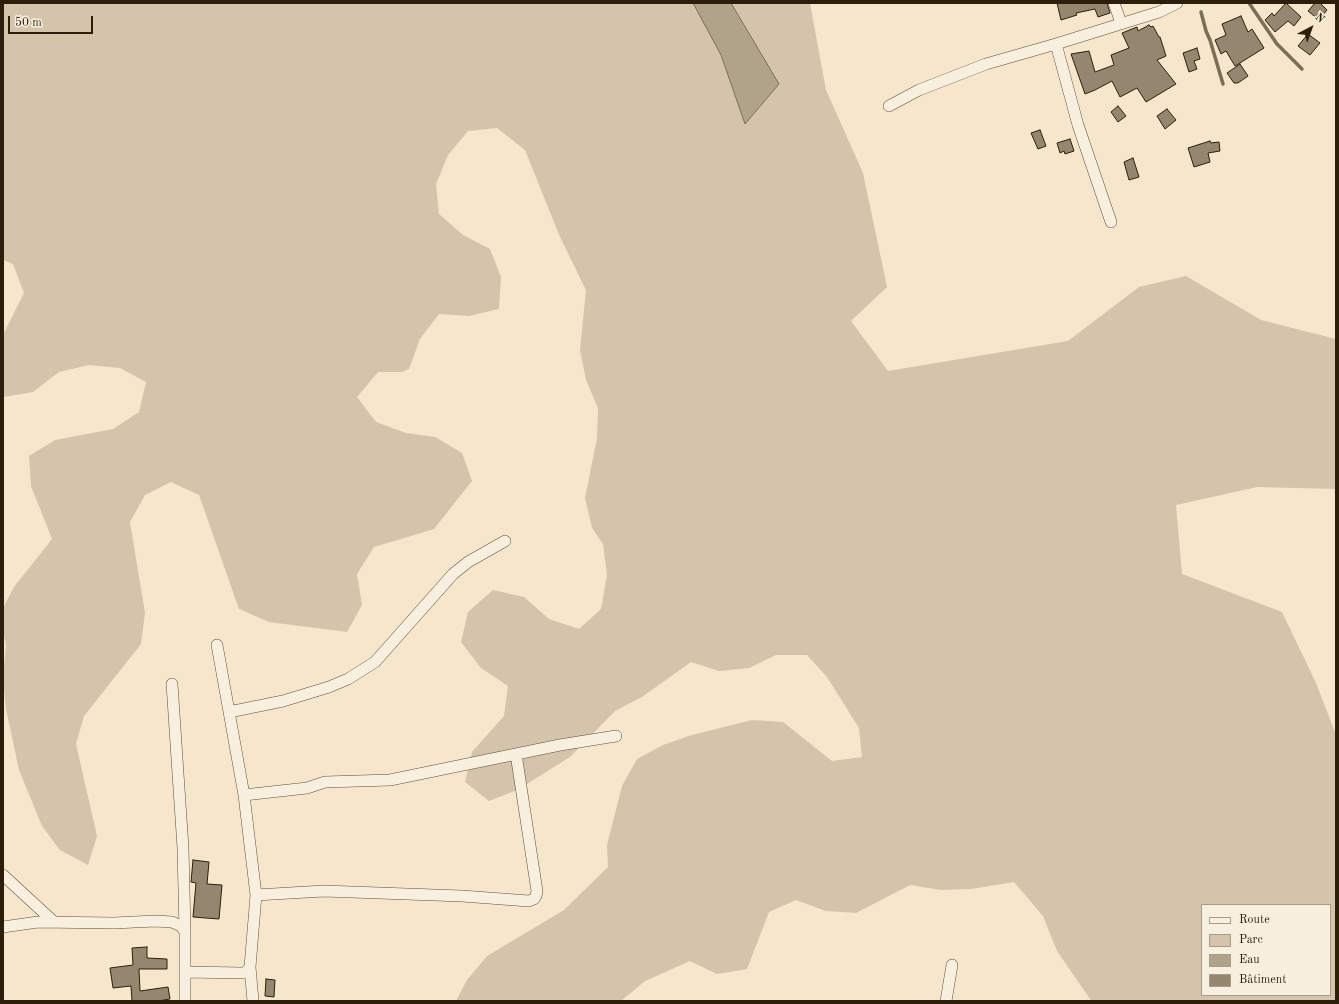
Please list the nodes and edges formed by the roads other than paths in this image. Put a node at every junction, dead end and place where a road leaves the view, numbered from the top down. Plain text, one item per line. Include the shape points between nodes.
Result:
1 (1114, 3) edge
2 (1177, 3) edge
3 (1121, 24) junction
4 (1056, 44) junction
5 (889, 106) dead end
6 (1111, 222) dead end
7 (505, 541) dead end
8 (217, 645) dead end
9 (172, 684) dead end
10 (229, 712) junction
11 (616, 736) dead end
12 (516, 754) junction
13 (244, 795) junction
14 (3, 875) edge
15 (256, 895) junction
16 (54, 922) junction
17 (3, 927) edge
18 (185, 932) junction
19 (952, 965) dead end
20 (250, 967) junction
21 (185, 972) junction
22 (185, 1001) edge
23 (253, 1001) edge
24 (946, 1001) edge

1 - 3 street
2 - 3 street via 1159,12
3 - 4 street
4 - 5 street via 986,64 919,90
4 - 6 street via 1078,125
7 - 10 street via 468,562 453,574 375,662 348,680 283,701
8 - 10 street
9 - 18 street via 183,848
10 - 13 street
11 - 12 street
12 - 13 street via 390,780 325,782 307,788
12 - 15 street via 537,891 534,899 529,901 324,891
13 - 15 street
14 - 16 street
15 - 20 street
16 - 17 street
16 - 18 street via 172,922 181,926
18 - 21 street
19 - 24 street
20 - 21 street via 243,973
20 - 23 street
21 - 22 street

